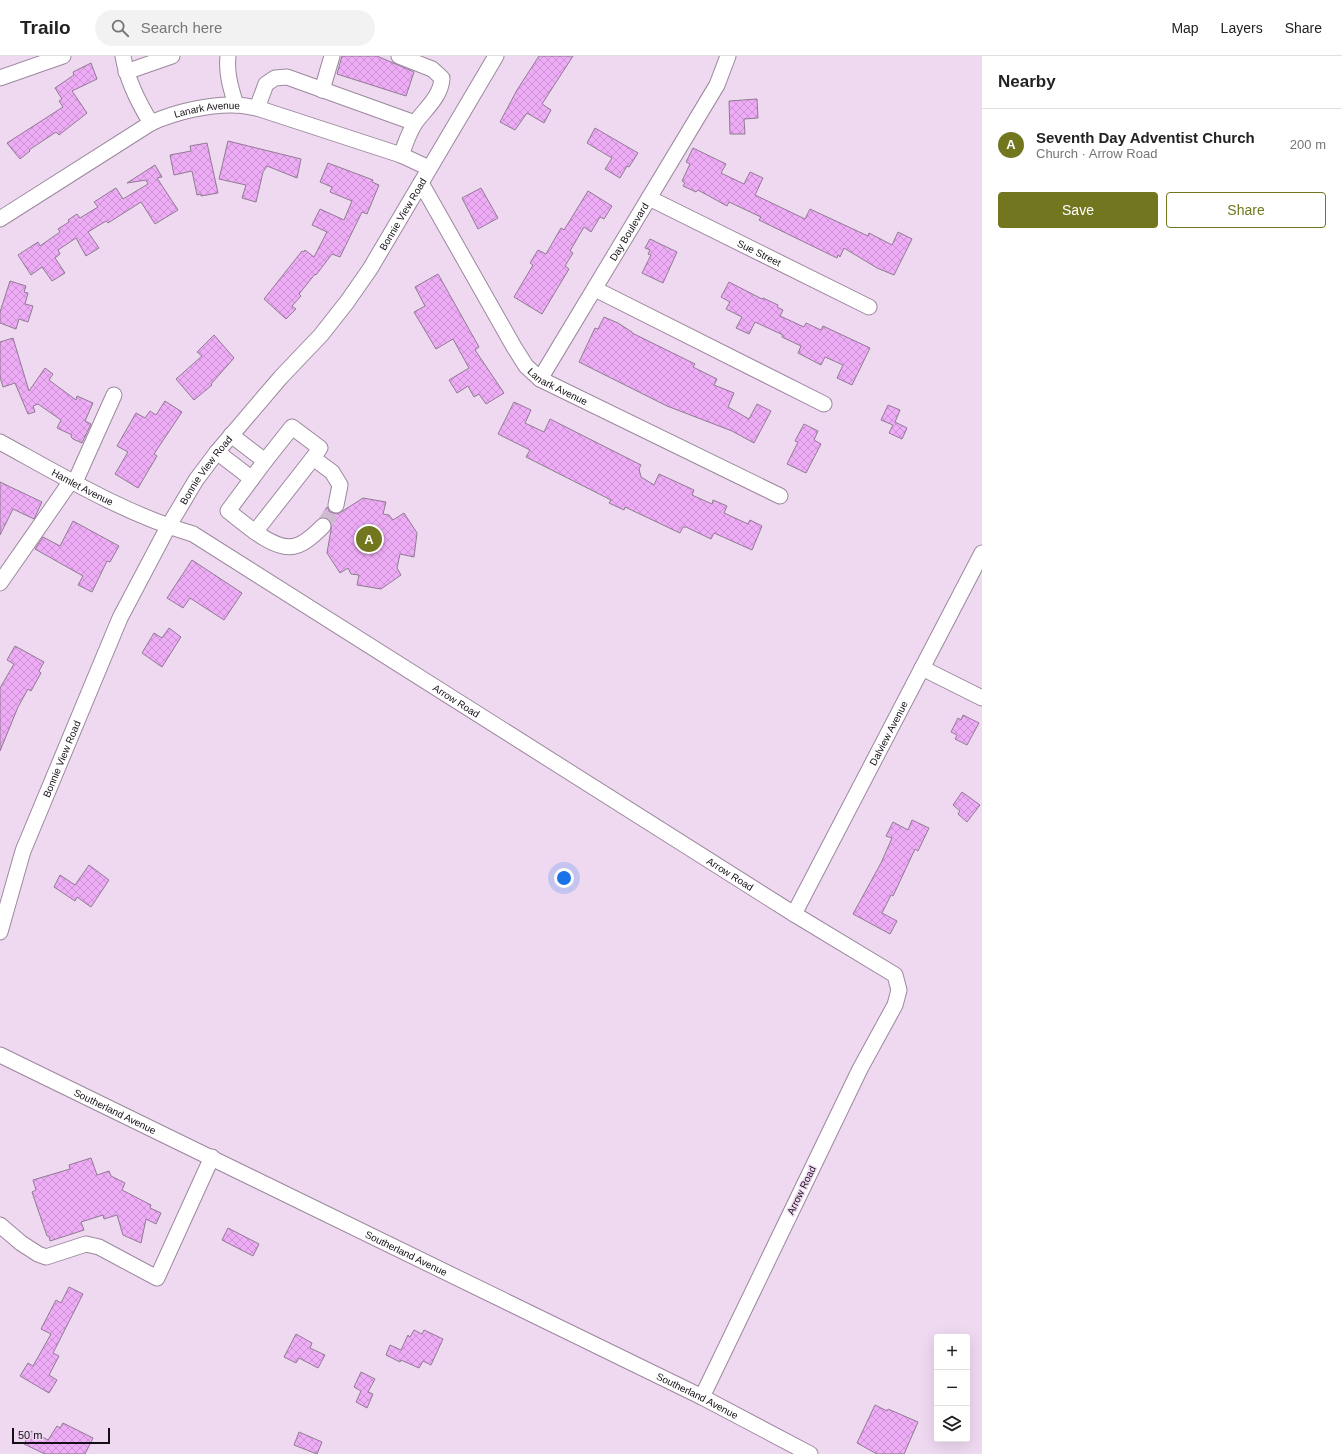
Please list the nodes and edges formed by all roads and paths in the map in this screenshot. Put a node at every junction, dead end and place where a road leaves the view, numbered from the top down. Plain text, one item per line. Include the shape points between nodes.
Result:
1 (63, 56) edge
2 (123, 56) edge
3 (172, 56) edge
4 (228, 56) edge
5 (332, 56) edge
6 (399, 56) edge
7 (496, 56) edge
8 (728, 56) edge
9 (126, 72) junction
10 (0, 78) edge
11 (322, 90) junction
12 (236, 104) junction
13 (257, 108) junction
14 (151, 123) junction
15 (415, 123) junction
16 (401, 155) junction
17 (429, 168) junction
18 (421, 183) junction
19 (649, 198) junction
20 (2, 219) edge
21 (595, 289) junction
22 (869, 307) dead end
23 (540, 379) junction
24 (114, 396) dead end
25 (824, 404) dead end
26 (231, 435) junction
27 (0, 442) edge
28 (217, 452) junction
29 (312, 458) junction
30 (265, 461) junction
31 (252, 479) junction
32 (73, 481) junction
33 (780, 496) dead end
34 (336, 505) tunnel mouth
35 (323, 526) tunnel mouth
36 (168, 527) junction
37 (255, 532) junction
38 (982, 553) edge
39 (0, 582) edge
40 (922, 668) junction
41 (982, 698) edge
42 (794, 914) junction
43 (0, 932) edge
44 (0, 1055) edge
45 (212, 1157) junction
46 (0, 1225) edge
47 (702, 1397) junction
48 (810, 1454) edge

1 - 10 street
2 - 9 street
3 - 9 street
4 - 12 street via 230,86
5 - 11 street
6 - 15 street via 432,69 442,78 442,86
7 - 17 street, Bonnie View Road
8 - 19 street, Day Boulevard via 717,85
9 - 14 street via 138,102
11 - 13 street via 288,77 275,78 266,84
11 - 15 street
12 - 13 street, Lanark Avenue
12 - 14 street, Lanark Avenue via 188,110
13 - 16 street, Lanark Avenue
14 - 20 street, Lanark Avenue
15 - 16 street
16 - 17 street, Lanark Avenue
17 - 18 street, Bonnie View Road
18 - 23 street, Lanark Avenue via 514,347 526,366
18 - 26 street, Bonnie View Road via 348,302
19 - 21 street, Day Boulevard
19 - 22 street, Sue Street
21 - 23 street, Day Boulevard
21 - 25 street
23 - 33 street, Lanark Avenue
24 - 32 street
26 - 28 street, Bonnie View Road
26 - 30 street
27 - 32 street, Hamlet Avenue
28 - 31 street
28 - 36 street, Bonnie View Road via 196,480
29 - 30 street via 320,448 292,427
29 - 34 street via 332,472 340,486
29 - 37 street
30 - 31 street
31 - 37 street via 228,511
32 - 36 street, Hamlet Avenue
32 - 39 street
35 - 37 street via 296,546 282,547
36 - 42 street, Arrow Road via 193,534
36 - 43 street, Bonnie View Road via 120,618 28,838
38 - 40 street, Dalview Avenue
40 - 41 street
40 - 42 street, Dalview Avenue
42 - 47 street, Arrow Road via 895,975 899,990 896,1005 843,1103
44 - 45 street, Southerland Avenue
45 - 46 street via 157,1278 99,1247 86,1244 46,1257 21,1243
45 - 47 street, Southerland Avenue
47 - 48 street, Southerland Avenue

